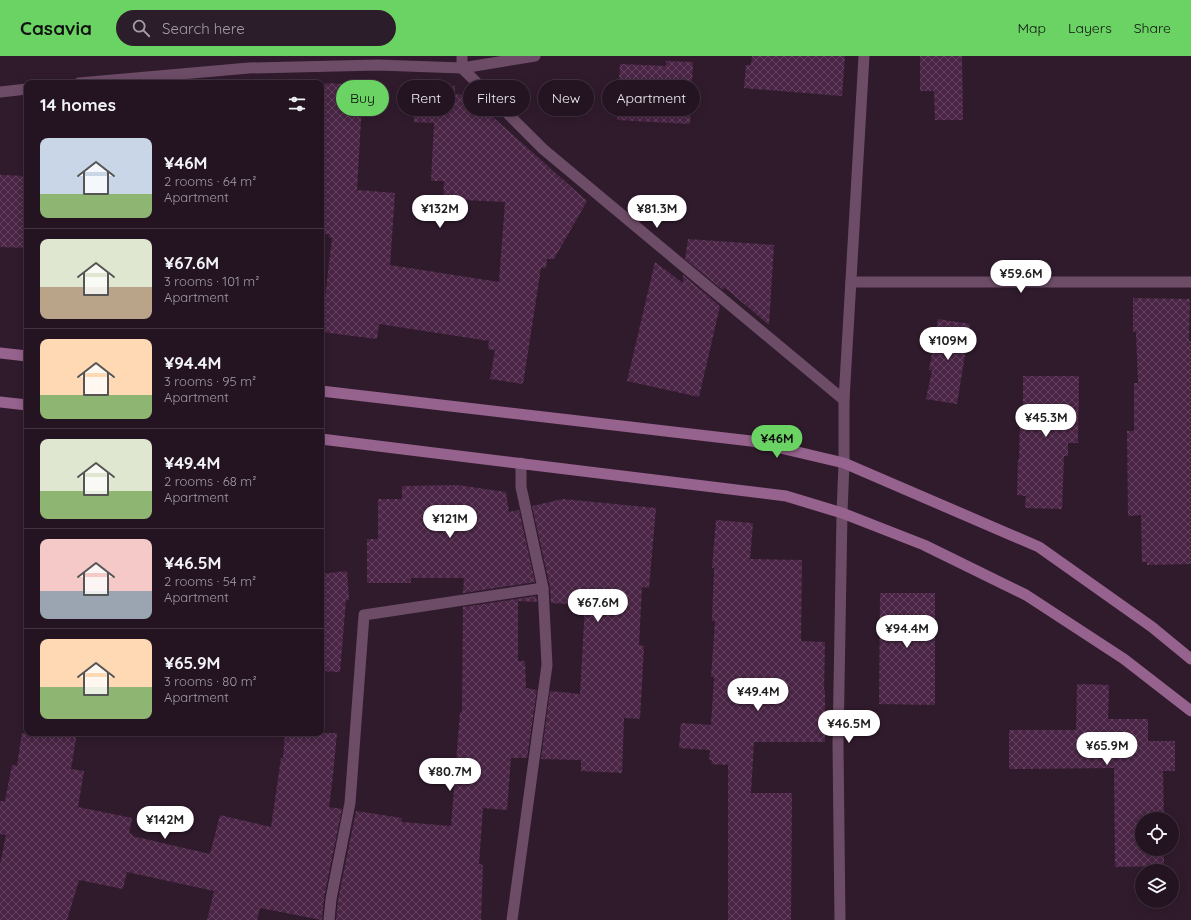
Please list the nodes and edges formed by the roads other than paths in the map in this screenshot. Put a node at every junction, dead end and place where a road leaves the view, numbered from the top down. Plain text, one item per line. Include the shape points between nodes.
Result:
1 (462, 56) edge
2 (535, 56) edge
3 (864, 56) edge
4 (462, 68) junction
5 (113, 80) edge
6 (24, 89) edge
7 (0, 92) edge
8 (851, 282) junction
9 (1191, 282) edge
10 (0, 353) edge
11 (24, 356) edge
12 (324, 391) edge
13 (844, 400) junction
14 (0, 402) edge
15 (24, 405) edge
16 (324, 439) edge
17 (521, 463) junction
18 (844, 463) junction
19 (842, 513) junction
20 (543, 588) junction
21 (1191, 659) edge
22 (1191, 711) edge
23 (329, 920) edge
24 (512, 920) edge
25 (840, 920) edge

1 - 4 street
2 - 4 street
3 - 8 street
4 - 5 street via 378,65 249,68
4 - 13 street via 543,149
6 - 7 street
8 - 9 street
8 - 13 street
10 - 11 main road
12 - 18 main road via 751,441
13 - 18 street
14 - 15 main road
16 - 17 main road
17 - 19 main road via 786,496
17 - 20 street via 521,487
18 - 19 street
18 - 21 main road via 1039,546 1152,627
19 - 22 main road via 924,545 1026,595 1124,659
19 - 25 street via 838,744
20 - 23 street via 364,615 350,803
20 - 24 street via 547,665

